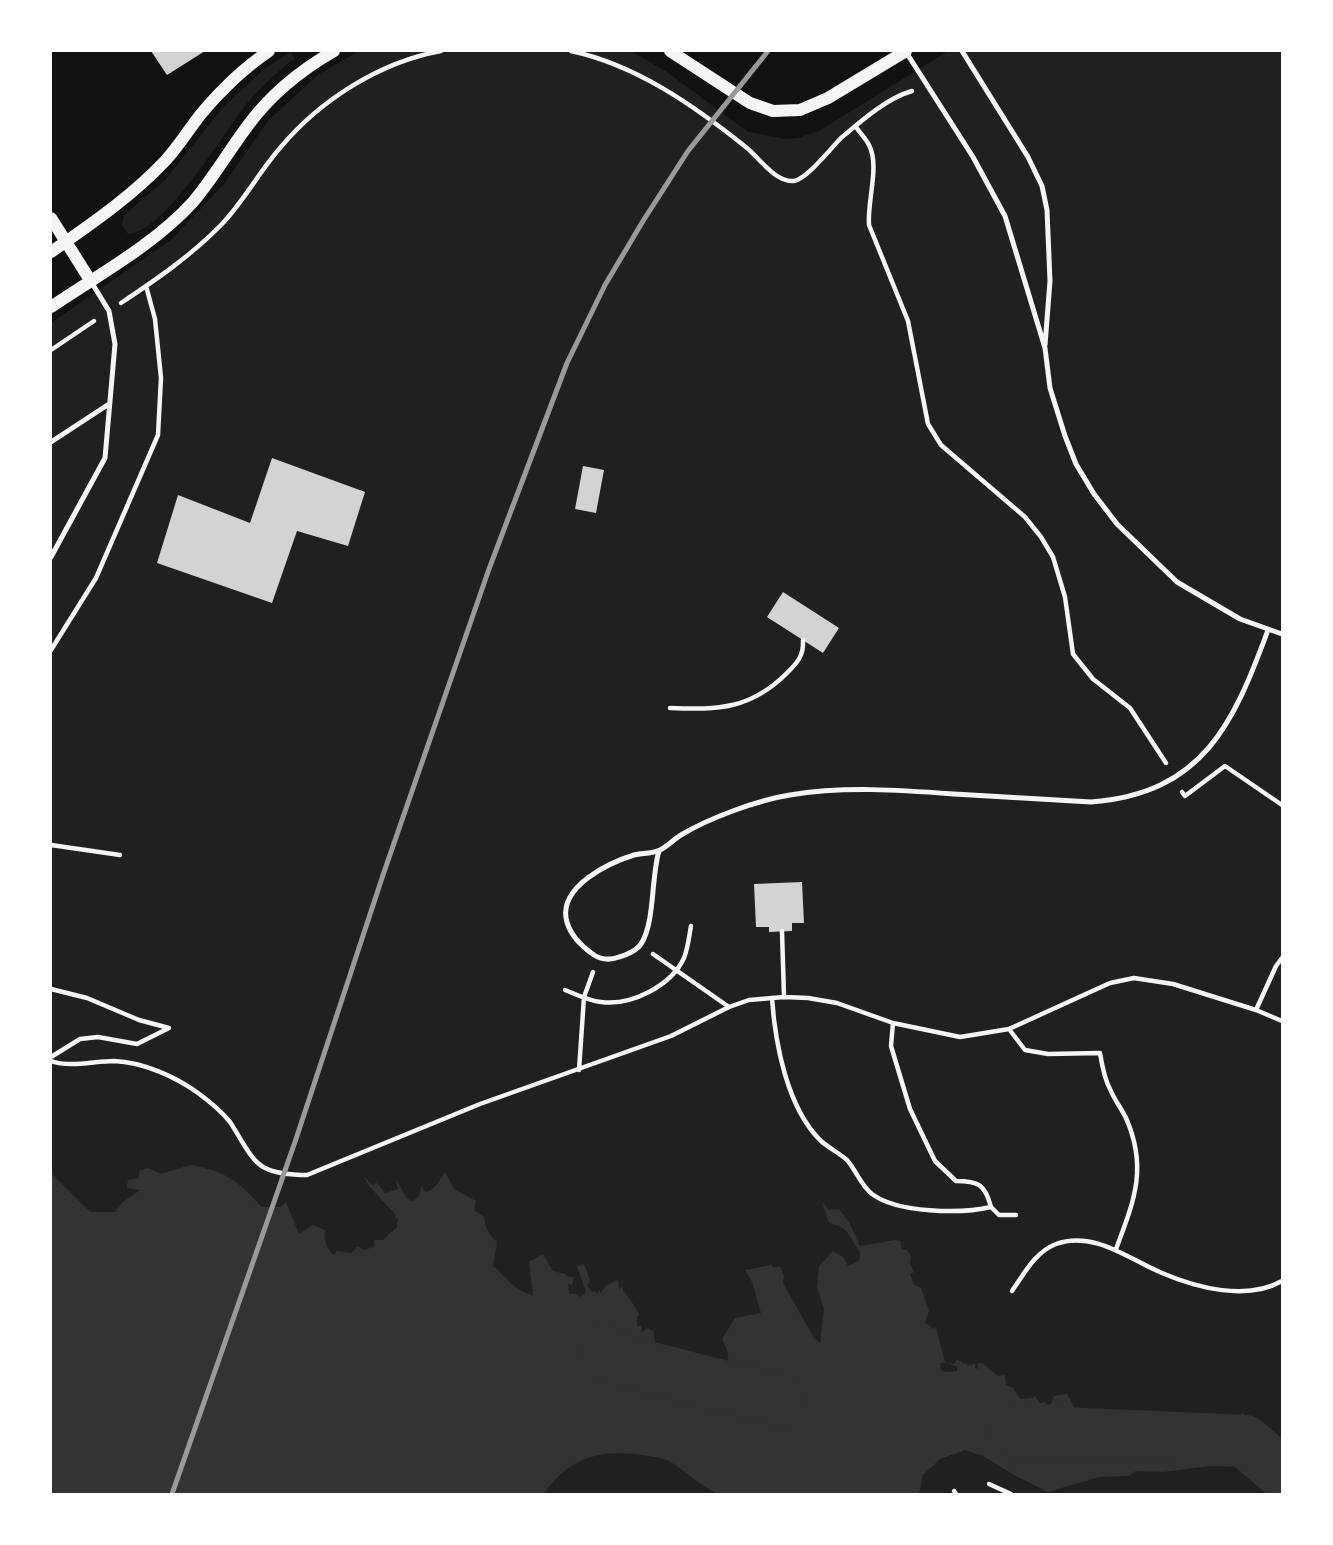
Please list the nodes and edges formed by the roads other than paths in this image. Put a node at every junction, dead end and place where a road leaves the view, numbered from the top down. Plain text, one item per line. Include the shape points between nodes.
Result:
1 (269, 51) edge
2 (334, 51) edge
3 (670, 51) edge
4 (906, 51) edge
5 (962, 51) edge
6 (51, 218) edge
7 (66, 242) junction
8 (51, 252) edge
9 (90, 280) junction
10 (51, 307) edge
11 (1045, 348) junction
12 (109, 404) junction
13 (51, 442) edge
14 (51, 557) edge
15 (1268, 630) junction
16 (1282, 634) edge
17 (659, 851) junction

1 - 7 street via 216,97 143,184
2 - 9 street via 275,94 179,216
3 - 4 street via 750,103 773,111 800,110 819,102
4 - 11 lane via 998,200
5 - 11 lane via 1042,186 1050,281
6 - 7 street
7 - 8 street
7 - 9 street
9 - 10 street
9 - 12 lane via 109,311 115,344
11 - 15 lane via 1050,388 1076,464 1117,524 1177,582
12 - 13 lane
12 - 14 lane via 105,458
15 - 16 lane
15 - 17 lane via 1233,714 1208,751 1174,777 1140,794 1091,802 899,790 789,795 703,823
17 - 17 lane via 633,855 594,874 573,891 566,918 582,948 598,958 612,959 640,946

